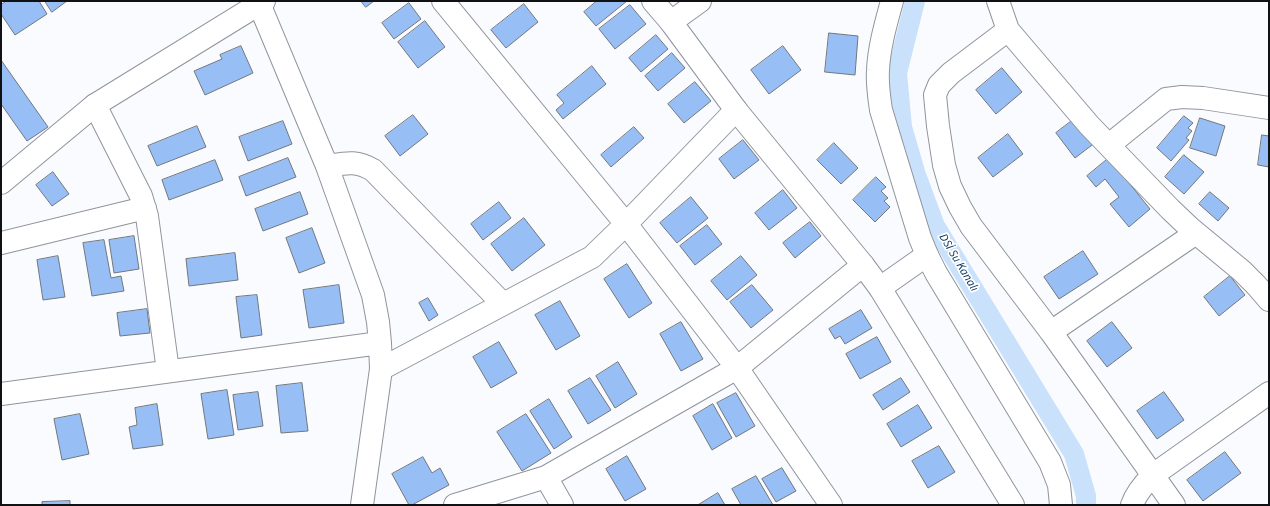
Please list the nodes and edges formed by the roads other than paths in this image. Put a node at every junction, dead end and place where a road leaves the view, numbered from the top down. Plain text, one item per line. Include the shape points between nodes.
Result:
1 (444, 1) edge
2 (653, 1) edge
3 (700, 1) edge
4 (892, 1) edge
5 (998, 1) edge
6 (260, 2) edge
7 (671, 22) junction
8 (1008, 30) junction
9 (95, 105) junction
10 (1269, 108) edge
11 (736, 110) junction
12 (1109, 145) junction
13 (327, 166) junction
14 (1, 183) edge
15 (145, 208) junction
16 (626, 224) junction
17 (1196, 233) junction
18 (1, 243) edge
19 (927, 255) junction
20 (863, 265) junction
21 (880, 288) junction
22 (1269, 300) edge
23 (503, 304) junction
24 (1051, 332) junction
25 (380, 343) junction
26 (737, 368) junction
27 (381, 369) junction
28 (168, 371) junction
29 (1269, 393) edge
30 (1, 394) edge
31 (1153, 475) junction
32 (546, 477) junction
33 (826, 503) edge
34 (362, 505) edge
35 (455, 505) edge
36 (562, 505) edge
37 (1013, 505) edge
38 (1061, 505) edge
39 (1132, 505) edge
40 (1174, 505) edge

1 - 16 street
2 - 7 street
3 - 7 street
4 - 19 street via 881,48 878,91 881,110
5 - 8 street
6 - 9 street
6 - 13 street
7 - 11 street
8 - 12 street
8 - 24 street via 939,84 935,95 938,126 944,165 960,207 971,226
9 - 14 street
9 - 15 street
10 - 12 street via 1203,98 1166,99
11 - 16 street
11 - 20 street
12 - 17 street
13 - 23 street via 352,162 373,170
13 - 25 street via 373,295
15 - 18 street
15 - 28 street
16 - 23 street via 592,257
16 - 26 street
17 - 22 street via 1242,271
17 - 24 street
19 - 21 street
19 - 38 street via 1050,462 1059,485
20 - 21 street
20 - 26 street
21 - 37 street
23 - 27 street
24 - 31 street
25 - 27 street
25 - 28 street
26 - 32 street
26 - 33 street
27 - 34 street
28 - 30 street
29 - 31 street
31 - 39 street via 1144,484
31 - 40 street
32 - 35 street
32 - 36 street

